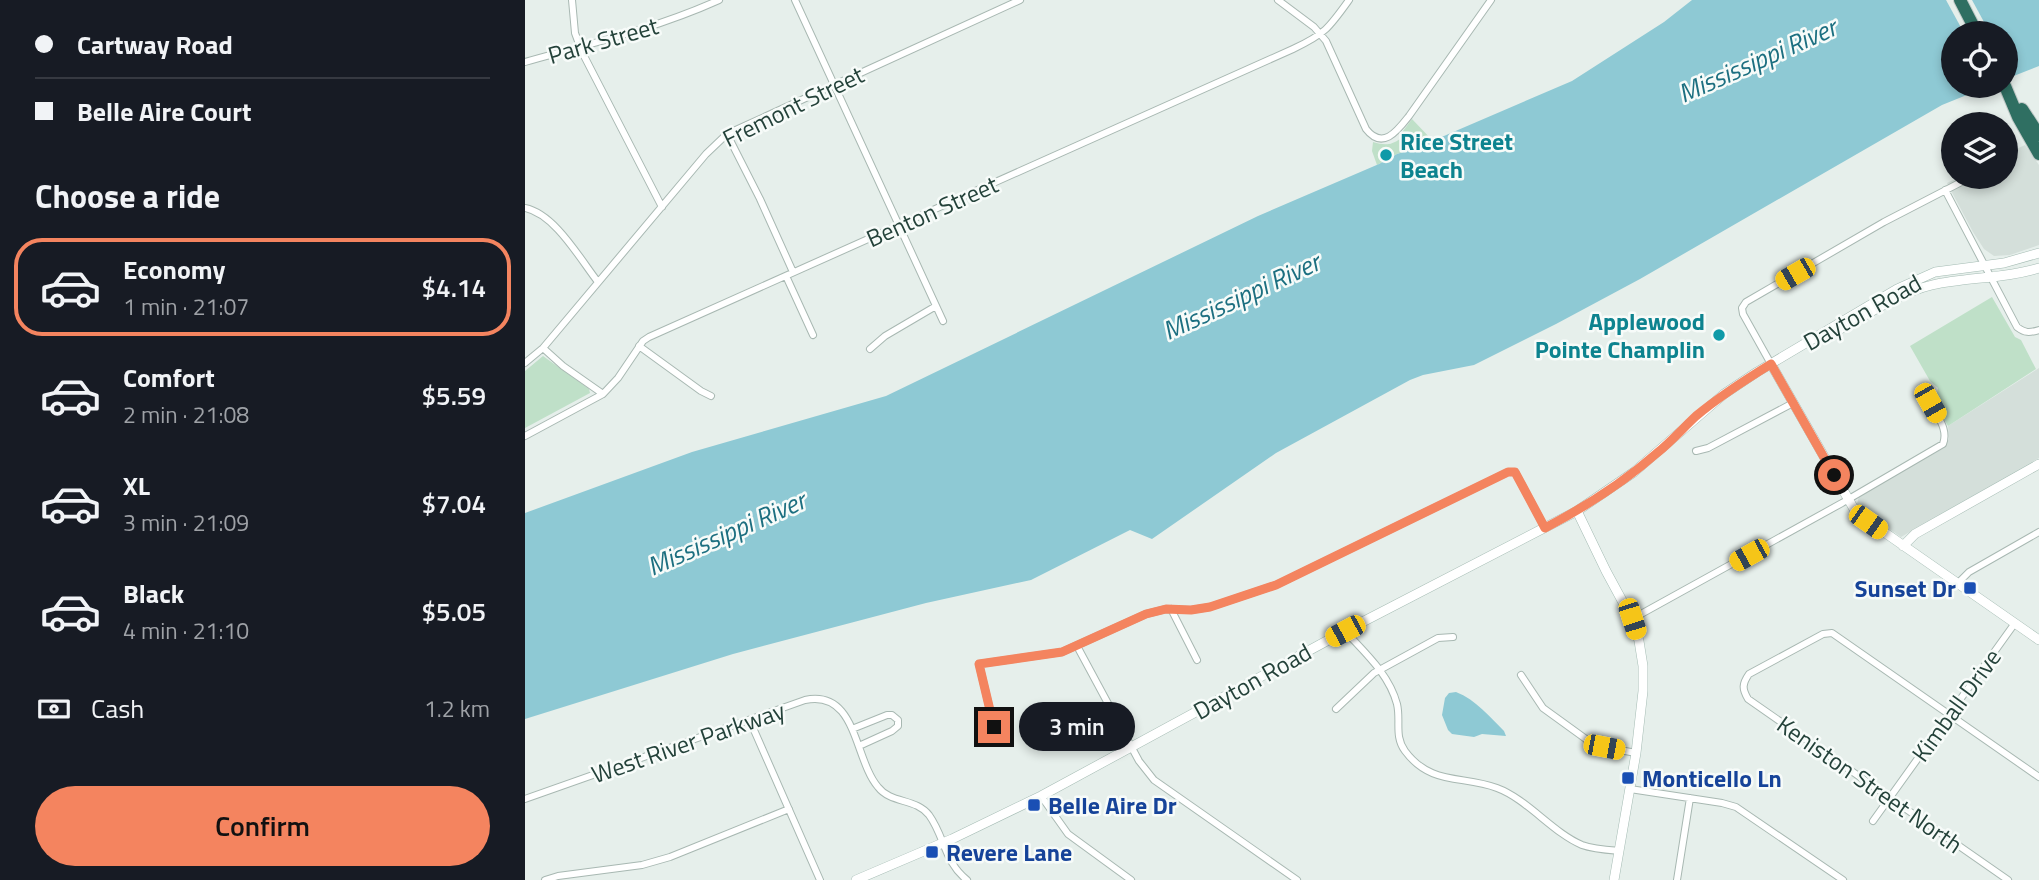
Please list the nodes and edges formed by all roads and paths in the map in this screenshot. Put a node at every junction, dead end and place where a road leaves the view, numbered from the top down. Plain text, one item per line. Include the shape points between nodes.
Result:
1 (572, 0) edge
2 (719, 0) edge
3 (795, 0) edge
4 (1020, 0) edge
5 (1278, 0) edge
6 (1349, 0) edge
7 (1959, 0) edge
8 (1487, 1) edge
9 (1970, 21) edge
10 (1321, 34) junction
11 (580, 47) junction
12 (525, 62) edge
13 (834, 84) junction
14 (2010, 98) edge
15 (2013, 98) edge
16 (727, 134) junction
17 (2039, 135) edge
18 (2039, 155) edge
19 (1945, 190) joint
20 (662, 207) junction
21 (525, 208) edge
22 (900, 225) junction
23 (2039, 253) edge
24 (1984, 265) junction
25 (2039, 268) edge
26 (789, 274) junction
27 (1991, 278) junction
28 (598, 282) junction
29 (936, 306) junction
30 (943, 321) dead end
31 (2039, 330) edge
32 (813, 335) dead end
33 (639, 346) junction
34 (543, 348) junction
35 (870, 349) dead end
36 (525, 363) edge
37 (1771, 364) junction
38 (1928, 391) dead end
39 (603, 394) junction
40 (711, 396) dead end
41 (1793, 403) junction
42 (525, 436) edge
43 (1696, 451) dead end
44 (2039, 464) edge
45 (1848, 499) junction
46 (1577, 511) junction
47 (1545, 528) junction
48 (2039, 532) edge
49 (1903, 545) junction
50 (1957, 584) junction
51 (1171, 609) junction
52 (1632, 619) junction
53 (2015, 623) junction
54 (1345, 631) junction
55 (1453, 637) dead end
56 (2039, 640) edge
57 (1077, 646) junction
58 (1197, 660) dead end
59 (1379, 670) junction
60 (1521, 675) dead end
61 (1336, 709) dead end
62 (1950, 715) junction
63 (750, 720) junction
64 (852, 729) junction
65 (1005, 736) dead end
66 (859, 746) junction
67 (1132, 747) junction
68 (1636, 753) junction
69 (2039, 777) edge
70 (1630, 789) junction
71 (1041, 796) junction
72 (1890, 797) junction
73 (1689, 799) junction
74 (525, 800) edge
75 (789, 809) junction
76 (1873, 821) dead end
77 (941, 843) junction
78 (1619, 851) junction
79 (1832, 877) edge
80 (545, 880) edge
81 (820, 880) edge
82 (856, 880) edge
83 (967, 880) edge
84 (1131, 880) edge
85 (1297, 880) edge
86 (1614, 880) edge
87 (1677, 880) edge
88 (1843, 880) edge
89 (2008, 880) edge

1 - 11 street
2 - 11 street, Park Street via 665,22
3 - 13 street
4 - 13 street, Fremont Street
5 - 10 street
6 - 10 street, Benton Street
7 - 9 highway
8 - 10 street via 1390,137 1375,137 1366,129
10 - 22 street, Benton Street
11 - 12 street, Park Street
11 - 20 street
13 - 16 street, Fremont Street
13 - 22 street
14 - 18 highway
15 - 17 highway
16 - 20 street, Fremont Street
16 - 26 street via 760,199
19 - 24 street
19 - 37 street via 1750,299 1743,314
20 - 28 street, Fremont Street
21 - 28 street via 552,223
22 - 26 street, Benton Street
22 - 29 street
23 - 24 main road, Dayton Road
24 - 27 street
24 - 37 main road, Dayton Road via 1935,272 1912,281
25 - 27 main road, Dayton Road
26 - 32 street
26 - 33 street, Benton Street via 649,337
27 - 31 street via 2017,327 2029,333
27 - 37 main road, Dayton Road via 1915,290
28 - 34 street, Fremont Street
29 - 30 street
29 - 35 street
33 - 39 street, Benton Street
33 - 40 street
34 - 36 street, Fremont Street
34 - 39 street
37 - 41 main road
37 - 46 main road, Dayton Road via 1724,394 1633,472
38 - 45 street via 1944,428 1943,444
39 - 42 street, Benton Street
41 - 43 street
41 - 45 main road
44 - 49 main road
45 - 49 main road via 1861,516
45 - 52 street
46 - 47 main road, Dayton Road
46 - 52 main road
47 - 51 street via 1515,472 1508,472 1276,585 1210,607
47 - 54 main road, Dayton Road
48 - 50 street via 1969,572
49 - 50 main road
50 - 53 main road
51 - 57 street via 1146,614
51 - 58 street
52 - 68 main road via 1643,666
53 - 56 main road
53 - 62 street, Kimball Drive
54 - 59 street
54 - 67 main road, Dayton Road
55 - 59 street via 1438,638
57 - 65 street via 979,664 994,727
57 - 67 street
59 - 61 street
59 - 78 street via 1397,703 1398,738 1416,762 1439,776 1497,788 1582,845
60 - 68 street via 1543,708 1590,743
62 - 69 street
62 - 72 street, Kimball Drive
62 - 72 street, Keniston Street North via 1832,633 1791,651 1743,681 1748,699
63 - 64 street, West River Parkway via 815,698 833,703
63 - 74 street, West River Parkway
63 - 75 street
64 - 66 street
64 - 66 street via 887,715 898,720 892,731
66 - 77 street via 878,788 922,809
67 - 71 main road, Dayton Road
67 - 85 street via 1147,772 1164,788
68 - 70 main road
70 - 73 street
70 - 78 main road
71 - 77 main road, Dayton Road
71 - 84 street via 1068,834
72 - 76 street, Kimball Drive
72 - 89 street, Keniston Street North
73 - 79 street via 1736,807
73 - 87 street
75 - 80 street via 670,857
75 - 81 street
77 - 82 main road, Dayton Road
77 - 83 street
78 - 86 main road
79 - 88 street

